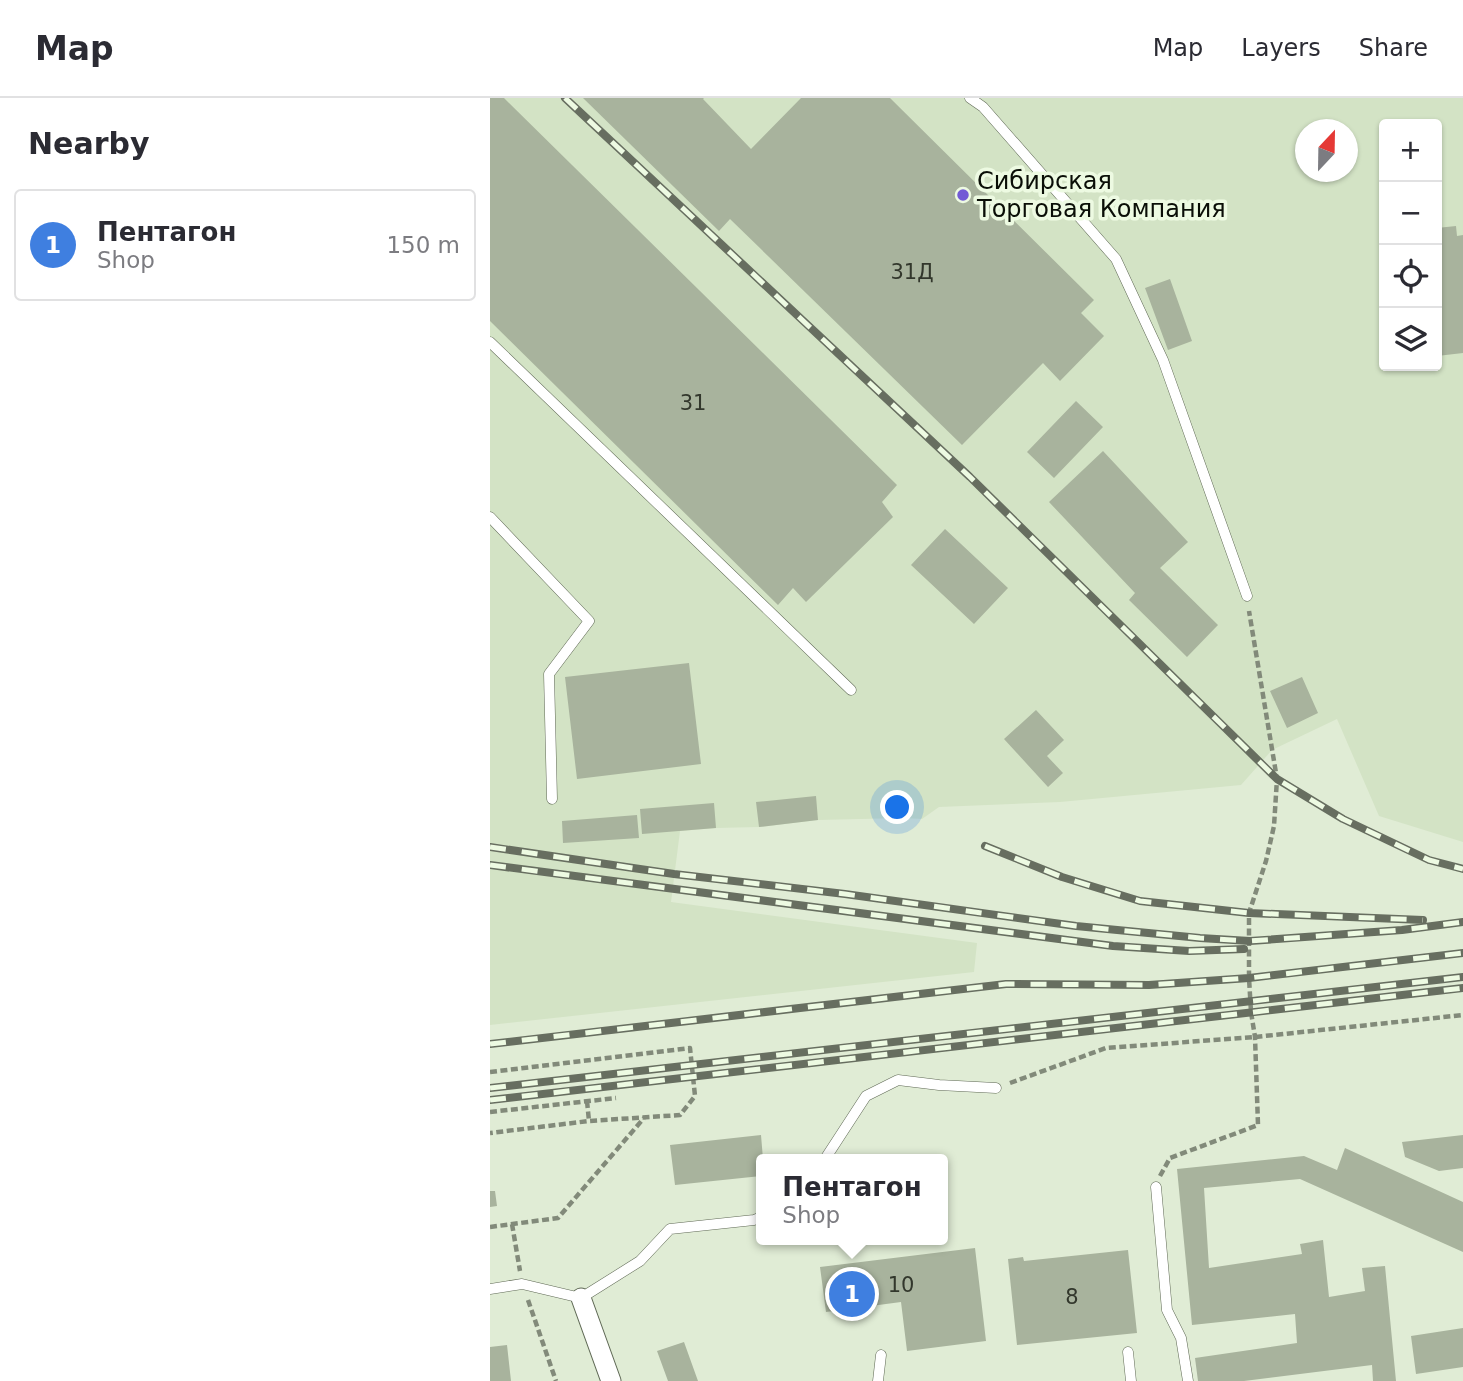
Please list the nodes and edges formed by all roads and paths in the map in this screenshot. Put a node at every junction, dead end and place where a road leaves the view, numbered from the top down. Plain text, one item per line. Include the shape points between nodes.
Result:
1 (970, 98) edge
2 (490, 342) edge
3 (490, 517) edge
4 (1247, 596) joint
5 (851, 691) dead end
6 (552, 799) dead end
7 (1463, 1015) edge
8 (1255, 1037) junction
9 (490, 1072) edge
10 (996, 1088) joint
11 (616, 1098) dead end
12 (587, 1101) junction
13 (490, 1112) edge
14 (644, 1118) junction
15 (589, 1121) junction
16 (490, 1133) edge
17 (828, 1154) edge
18 (1156, 1187) joint
19 (756, 1219) edge
20 (512, 1224) junction
21 (490, 1227) edge
22 (522, 1284) junction
23 (490, 1289) edge
24 (581, 1298) junction
25 (1128, 1352) dead end
26 (881, 1355) dead end
27 (556, 1381) edge
28 (611, 1381) edge
29 (878, 1381) edge
30 (1131, 1381) edge
31 (1188, 1381) edge

1 - 4 lane via 983,107 1116,259 1163,360
2 - 5 lane
3 - 6 lane via 589,621 549,674
4 - 8 path via 1277,779 1266,861 1249,913
7 - 8 path
8 - 10 path via 1106,1048
8 - 18 path via 1258,1125 1170,1158
9 - 14 path via 690,1048 695,1096 680,1115
10 - 17 lane via 898,1080 866,1096
11 - 12 path
12 - 13 path
12 - 15 path
14 - 15 path
14 - 20 path via 558,1218
15 - 16 path
18 - 31 lane via 1167,1310 1181,1338
19 - 24 lane via 670,1229 640,1261
20 - 21 path
20 - 22 path
22 - 23 lane
22 - 24 lane
22 - 27 path
24 - 28 street
25 - 30 lane
26 - 29 lane

